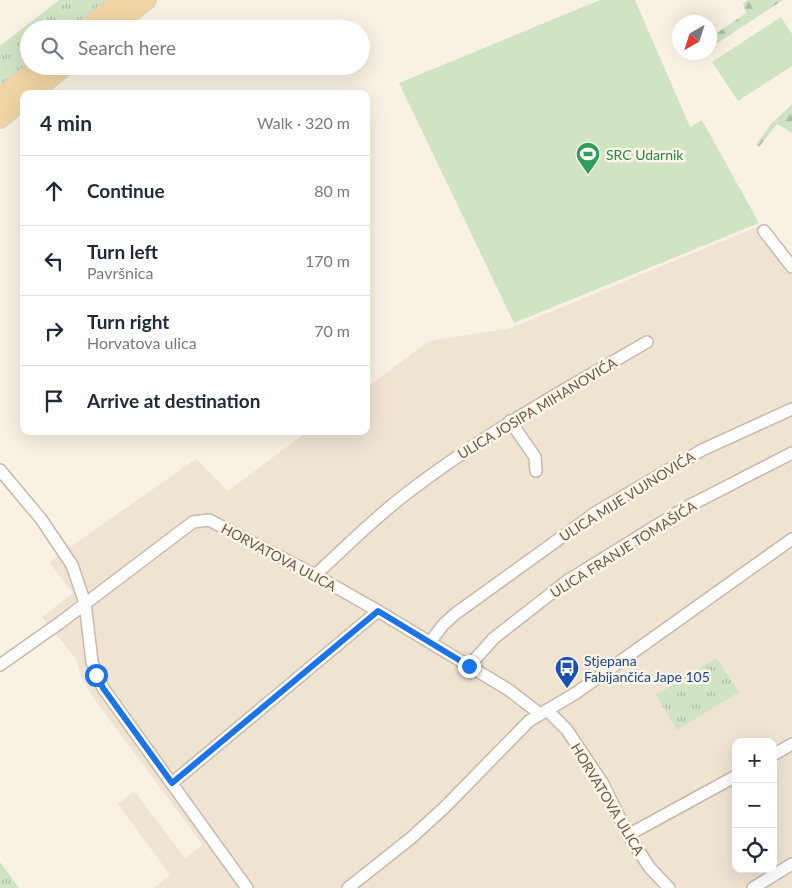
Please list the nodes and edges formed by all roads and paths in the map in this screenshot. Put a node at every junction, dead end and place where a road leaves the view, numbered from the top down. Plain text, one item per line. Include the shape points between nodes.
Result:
1 (120, 0) edge
2 (147, 0) edge
3 (96, 20) edge
4 (122, 20) edge
5 (28, 75) edge
6 (54, 75) edge
7 (36, 90) edge
8 (0, 98) edge
9 (20, 102) edge
10 (0, 118) edge
11 (764, 231) dead end
12 (792, 267) edge
13 (647, 342) dead end
14 (792, 409) edge
15 (510, 421) junction
16 (792, 453) edge
17 (0, 470) edge
18 (536, 470) dead end
19 (792, 539) edge
20 (315, 575) junction
21 (84, 603) junction
22 (378, 611) junction
23 (430, 642) junction
24 (0, 665) edge
25 (469, 666) junction
26 (544, 712) junction
27 (792, 744) edge
28 (777, 753) edge
29 (732, 778) edge
30 (172, 783) junction
31 (628, 835) junction
32 (792, 864) edge
33 (247, 888) edge
34 (348, 888) edge
35 (669, 888) edge
36 (752, 888) edge

1 - 3 main road
2 - 4 main road
5 - 8 main road
6 - 7 main road
9 - 10 main road
11 - 12 street
13 - 15 street, ULICA JOSIPA MIHANOVIĆA
14 - 23 street, ULICA MIJE VUJNOVIĆA via 702,450 595,513 454,614
15 - 18 street via 535,457
15 - 20 street, ULICA JOSIPA MIHANOVIĆA via 404,495
16 - 25 street, ULICA FRANJE TOMAŠIĆA via 686,508 567,581 494,638
17 - 21 street via 41,519 72,566
19 - 26 street via 584,688
20 - 21 street, HORVATOVA ULICA via 208,520 193,522
20 - 22 street, HORVATOVA ULICA
21 - 24 street, HORVATOVA ULICA
21 - 30 street via 96,675
22 - 23 street, HORVATOVA ULICA
22 - 30 street
23 - 25 street, HORVATOVA ULICA
25 - 26 street, HORVATOVA ULICA
26 - 31 street, HORVATOVA ULICA via 567,730 603,784
26 - 34 street via 529,721 411,838
27 - 28 street
29 - 31 street
30 - 33 street
31 - 35 street, HORVATOVA ULICA via 650,868
32 - 36 street

